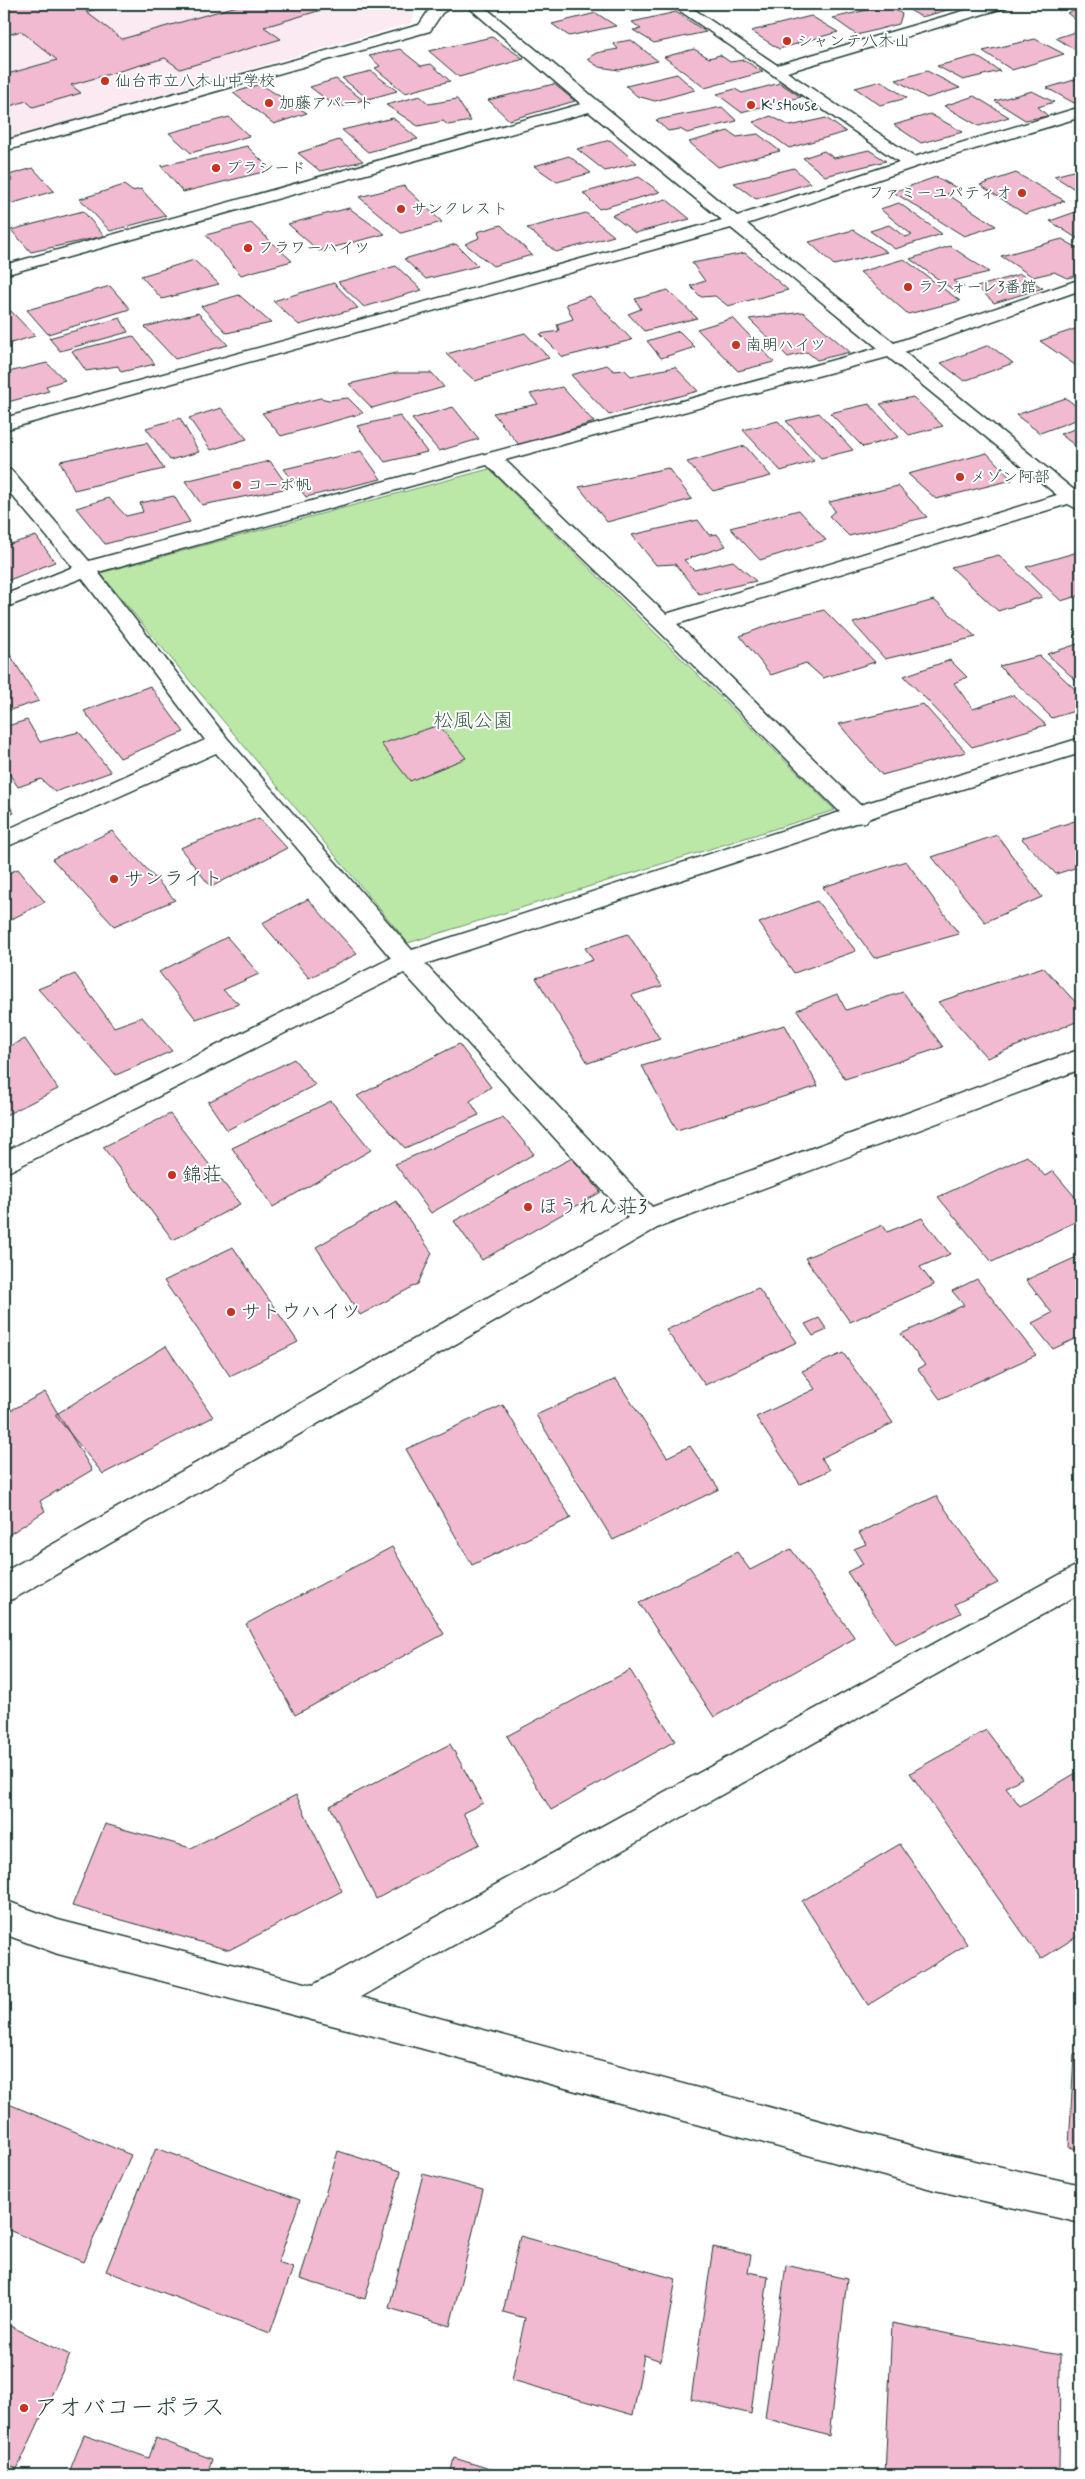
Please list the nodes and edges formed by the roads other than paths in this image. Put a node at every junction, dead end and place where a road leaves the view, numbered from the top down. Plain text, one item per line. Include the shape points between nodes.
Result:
1 (472, 4) edge
2 (676, 4) edge
3 (1002, 4) edge
4 (436, 6) edge
5 (776, 70) junction
6 (592, 106) junction
7 (1081, 112) edge
8 (4, 146) edge
9 (912, 162) junction
10 (734, 222) junction
11 (4, 270) edge
12 (1081, 284) edge
13 (892, 350) junction
14 (4, 424) edge
15 (492, 459) junction
16 (4, 474) edge
17 (1078, 499) edge
18 (86, 570) junction
19 (4, 602) edge
20 (662, 622) junction
21 (219, 743) junction
22 (1081, 745) edge
23 (858, 816) junction
24 (4, 840) edge
25 (407, 961) junction
26 (1081, 1059) edge
27 (4, 1164) edge
28 (647, 1220) junction
29 (1081, 1577) edge
30 (4, 1588) edge
31 (4, 1917) edge
32 (315, 2003) junction
33 (1081, 2204) edge

1 - 6 street
2 - 5 street
3 - 5 street
4 - 8 street via 425,28
5 - 9 street
6 - 10 street
6 - 11 street
7 - 9 street
9 - 10 street
10 - 13 street
10 - 14 street
12 - 13 street
13 - 15 street
13 - 17 street
15 - 18 street via 102,563
15 - 20 street
16 - 18 street
17 - 20 street
18 - 19 street
18 - 21 street
20 - 23 street
21 - 24 street
21 - 25 street
22 - 23 street
23 - 25 street
25 - 27 street
25 - 28 street
26 - 28 street
28 - 30 street
29 - 32 street
31 - 32 street via 58,1937
32 - 33 street via 935,2171

